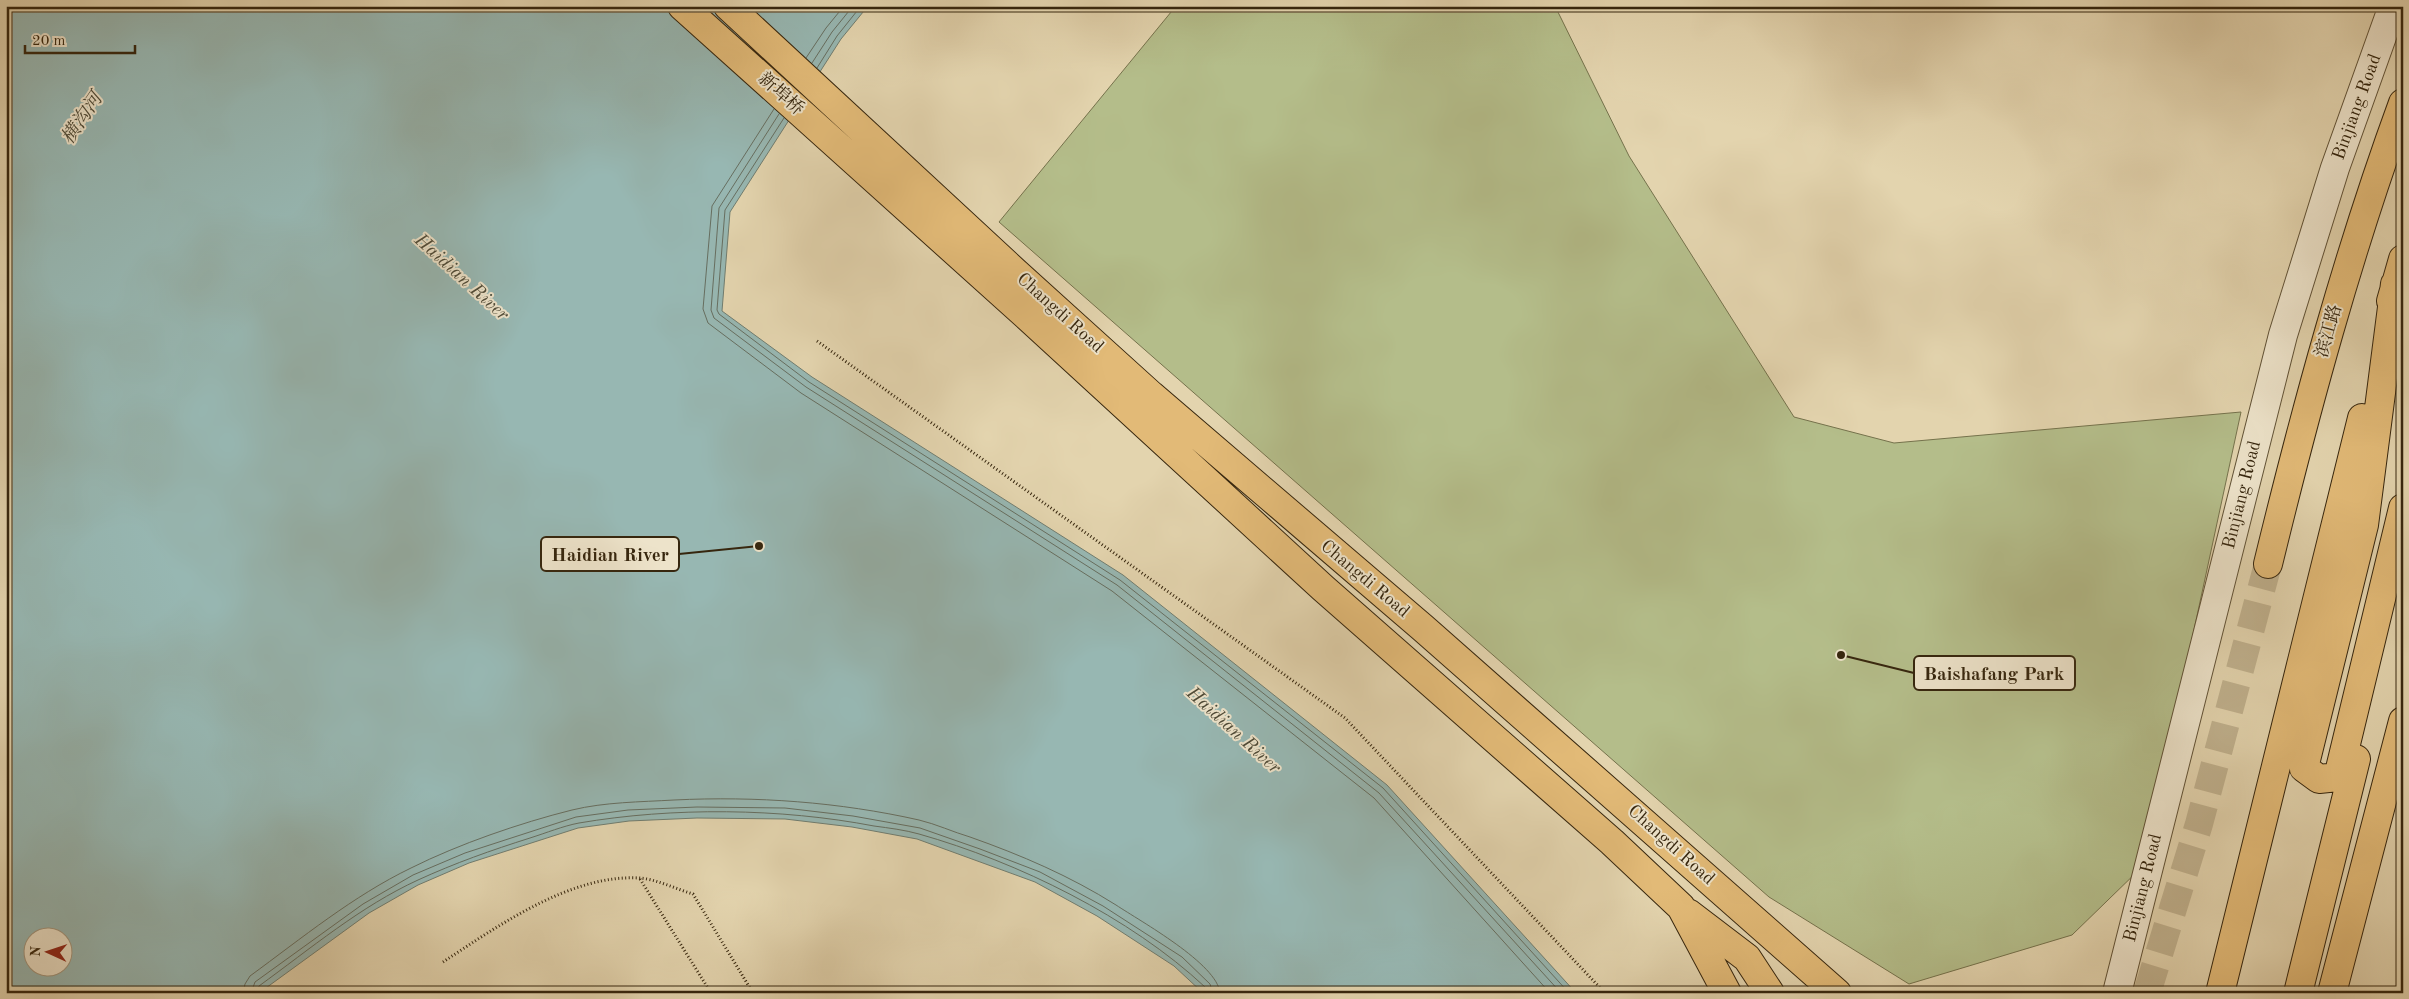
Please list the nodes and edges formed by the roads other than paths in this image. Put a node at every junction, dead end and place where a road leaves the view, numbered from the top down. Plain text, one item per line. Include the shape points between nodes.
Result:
1 (682, 6) edge
2 (728, 6) edge
3 (2393, 6) edge
4 (2403, 103) edge
5 (897, 162) joint
6 (2399, 271) edge
7 (2403, 508) edge
8 (2268, 564) tunnel mouth
9 (2403, 571) edge
10 (2403, 721) edge
11 (1680, 907) junction
12 (1727, 993) edge
13 (1770, 993) edge
14 (1837, 993) edge
15 (2117, 993) edge
16 (2220, 993) edge
17 (2298, 993) edge
18 (2332, 993) edge

1 - 11 main road, 新埠桥 via 1254,526 1566,800
2 - 5 main road, 新埠桥
3 - 15 street, Binjiang Road via 2335,168 2283,335
4 - 8 main road, 滨江路 via 2330,326
5 - 14 main road, Changdi Road via 1151,395 1423,628
6 - 7 main road via 2364,525 2304,768 2319,778 2338,777
6 - 16 main road
9 - 17 main road
10 - 18 main road
11 - 12 main road
11 - 13 main road via 1747,958

